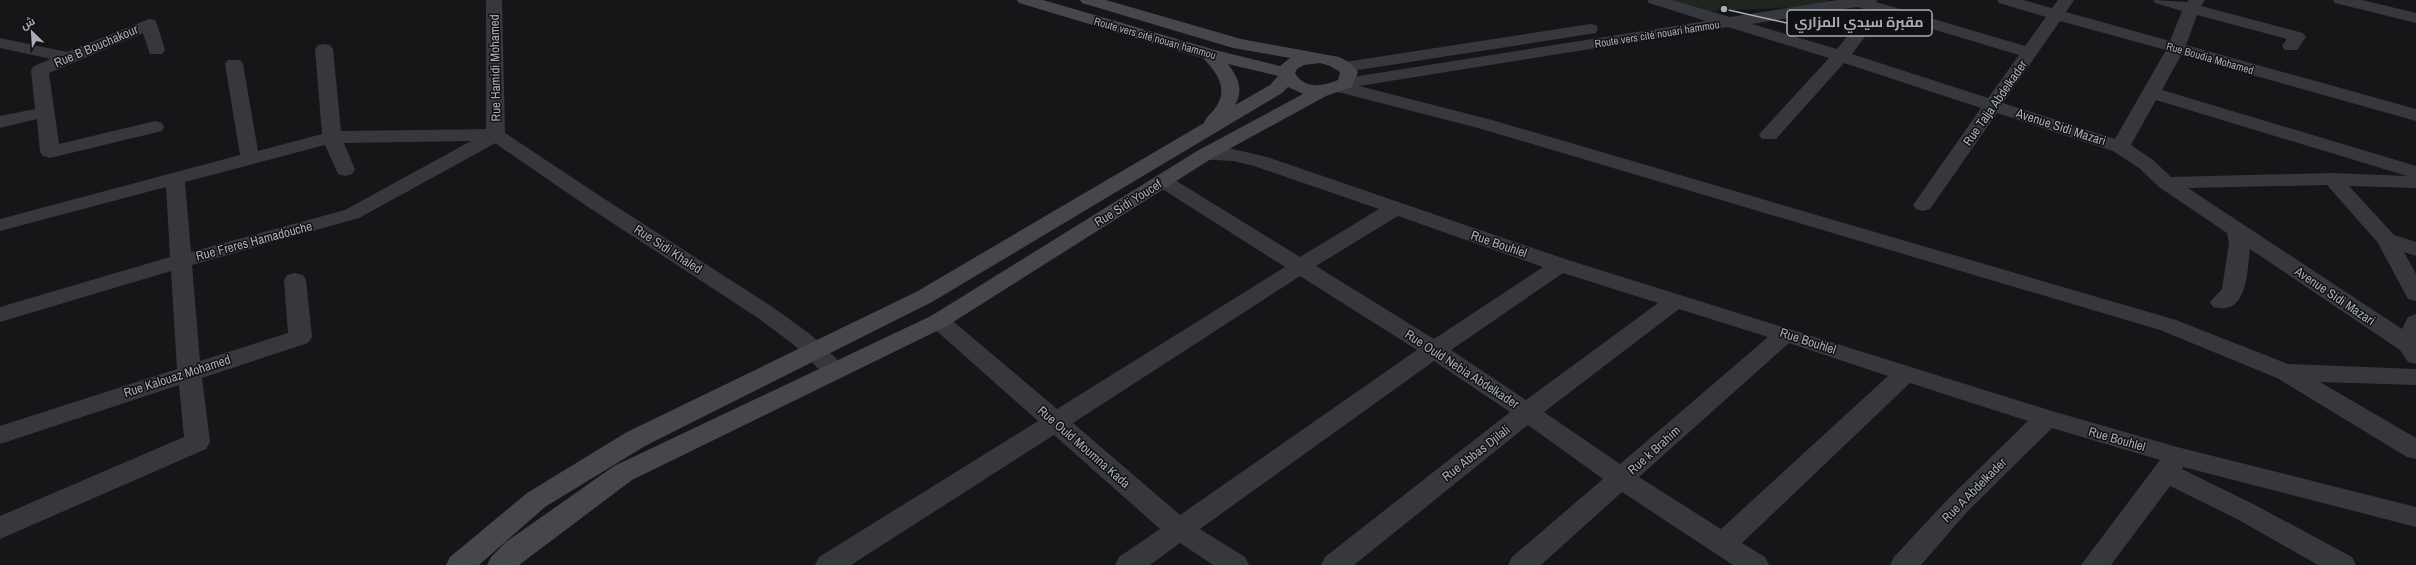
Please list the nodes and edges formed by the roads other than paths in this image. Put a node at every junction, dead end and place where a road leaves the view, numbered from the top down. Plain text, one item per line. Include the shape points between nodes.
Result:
1 (494, 0) edge
2 (1025, 0) edge
3 (1088, 0) edge
4 (1655, 0) edge
5 (2005, 0) edge
6 (2161, 0) edge
7 (2341, 0) edge
8 (1868, 4) edge
9 (2194, 4) edge
10 (2062, 7) edge
11 (2416, 18) edge
12 (1728, 23) junction
13 (0, 43) edge
14 (2291, 46) dead end
15 (2176, 48) junction
16 (324, 49) dead end
17 (156, 50) dead end
18 (2030, 53) junction
19 (1209, 54) junction
20 (1841, 56) junction
21 (66, 57) junction
22 (1320, 58) junction
23 (234, 64) dead end
24 (1286, 76) junction
25 (1338, 82) junction
26 (2150, 92) junction
27 (1992, 105) junction
28 (45, 112) junction
29 (2416, 115) edge
30 (0, 122) edge
31 (155, 127) dead end
32 (1205, 132) junction
33 (496, 135) junction
34 (1769, 135) dead end
35 (332, 137) junction
36 (2120, 147) junction
37 (1204, 155) junction
38 (250, 159) junction
39 (346, 170) dead end
40 (2416, 172) edge
41 (175, 179) junction
42 (2332, 179) junction
43 (1163, 181) junction
44 (2416, 182) edge
45 (2166, 183) junction
46 (1923, 205) dead end
47 (1396, 208) junction
48 (0, 224) edge
49 (2237, 232) junction
50 (2387, 240) junction
51 (2416, 249) edge
52 (182, 260) junction
53 (1560, 265) junction
54 (1301, 266) junction
55 (295, 280) dead end
56 (2416, 294) edge
57 (1676, 300) junction
58 (2221, 302) dead end
59 (0, 316) edge
60 (939, 321) junction
61 (2416, 322) edge
62 (1785, 334) junction
63 (814, 349) junction
64 (1434, 350) junction
65 (2412, 350) edge
66 (834, 370) junction
67 (189, 371) junction
68 (2285, 372) junction
69 (1906, 373) junction
70 (2416, 377) edge
71 (1527, 412) junction
72 (2047, 418) junction
73 (1054, 422) junction
74 (0, 434) edge
75 (2416, 450) edge
76 (2171, 464) junction
77 (1622, 479) junction
78 (2416, 517) edge
79 (0, 528) edge
80 (1178, 529) junction
81 (1723, 544) junction
82 (460, 565) edge
83 (501, 565) edge
84 (829, 565) edge
85 (1129, 565) edge
86 (1235, 565) edge
87 (1334, 565) edge
88 (1522, 565) edge
89 (1755, 565) edge
90 (1904, 565) edge
91 (2095, 565) edge
92 (2342, 565) edge

1 - 33 street, Rue Hamidi Mohamed
2 - 19 main road, Route vers cité nouari hammou
3 - 22 main road, Route vers cité nouari hammou via 1239,44
4 - 12 street, Avenue Sidi Mazari
5 - 10 street, Rue Boudia Mohamed
6 - 9 street
7 - 11 street
8 - 12 street, Route vers cité nouari hammou
8 - 18 street
8 - 20 street
9 - 14 street via 2297,37
9 - 15 street
10 - 15 street, Rue Boudia Mohamed
10 - 18 street, Rue Talja Abdelkader
12 - 20 street, Avenue Sidi Mazari
12 - 25 street, Route vers cité nouari hammou
13 - 21 street
15 - 26 street
15 - 29 street, Rue Boudia Mohamed
16 - 35 street
17 - 21 street, Rue B Bouchakour via 149,24
18 - 27 street, Rue Talja Abdelkader
19 - 24 main road, Route vers cité nouari hammou
19 - 32 main road via 1226,71 1232,83 1230,100
20 - 27 street, Avenue Sidi Mazari
20 - 34 street
21 - 28 street, Rue B Bouchakour via 40,70
22 - 24 main road via 1292,63
22 - 25 main road, Route vers cité nouari hammou via 1339,63
23 - 38 street
24 - 25 main road, Route vers cité nouari hammou via 1300,88
24 - 32 main road via 1276,90
25 - 37 main road, Rue Sidi Youcef
25 - 68 street via 2161,322
26 - 36 street
26 - 40 street
27 - 36 street, Avenue Sidi Mazari
27 - 46 street, Rue Talja Abdelkader
28 - 30 street
28 - 31 street, Rue B Bouchakour via 50,152
32 - 63 main road via 924,297
33 - 35 street
33 - 52 street, Rue Freres Hamadouche via 352,214
33 - 63 street, Rue Sidi Khaled via 556,178 754,304
35 - 38 street
35 - 39 street
36 - 45 street, Avenue Sidi Mazari via 2146,164
37 - 43 main road, Rue Sidi Youcef
37 - 47 street, Rue Bouhlel via 1233,155 1260,161
38 - 41 street
41 - 48 street
41 - 52 street
42 - 44 street
42 - 45 street
42 - 50 street
43 - 54 street, Rue Ould Nebia Abdelkader
43 - 60 main road, Rue Sidi Youcef
45 - 49 street, Avenue Sidi Mazari
47 - 53 street, Rue Bouhlel
47 - 54 street
49 - 58 street via 2240,243 2233,292
49 - 65 street, Avenue Sidi Mazari
50 - 51 street
50 - 56 street
52 - 59 street, Rue Freres Hamadouche
52 - 67 street
53 - 57 street, Rue Bouhlel
53 - 64 street
54 - 64 street, Rue Ould Nebia Abdelkader
54 - 73 street
55 - 67 street, Rue Kalouaz Mohamed via 300,336
57 - 62 street, Rue Bouhlel
57 - 71 street, Rue Abbas Djilali
60 - 66 main road, Rue Sidi Youcef
60 - 73 street, Rue Ould Moumna Kada
61 - 65 street
62 - 69 street, Rue Bouhlel
62 - 77 street, Rue k Brahim
63 - 66 street, Rue Sidi Khaled
63 - 82 main road via 629,443 536,500
64 - 71 street, Rue Ould Nebia Abdelkader
64 - 80 street
66 - 83 main road, Rue Sidi Youcef via 623,473 516,550
67 - 74 street, Rue Kalouaz Mohamed
67 - 79 street via 196,442
68 - 70 street
68 - 75 street
69 - 72 street, Rue Bouhlel
69 - 81 street
71 - 77 street, Rue Ould Nebia Abdelkader
71 - 87 street, Rue Abbas Djilali
72 - 76 street, Rue Bouhlel
72 - 90 street, Rue A Abdelkader via 1957,506
73 - 80 street, Rue Ould Moumna Kada
73 - 84 street
76 - 78 street, Rue Bouhlel
76 - 91 street
76 - 92 street
77 - 81 street, Rue Ould Nebia Abdelkader
77 - 88 street, Rue k Brahim
80 - 85 street
80 - 86 street, Rue Ould Moumna Kada
81 - 89 street, Rue Ould Nebia Abdelkader

